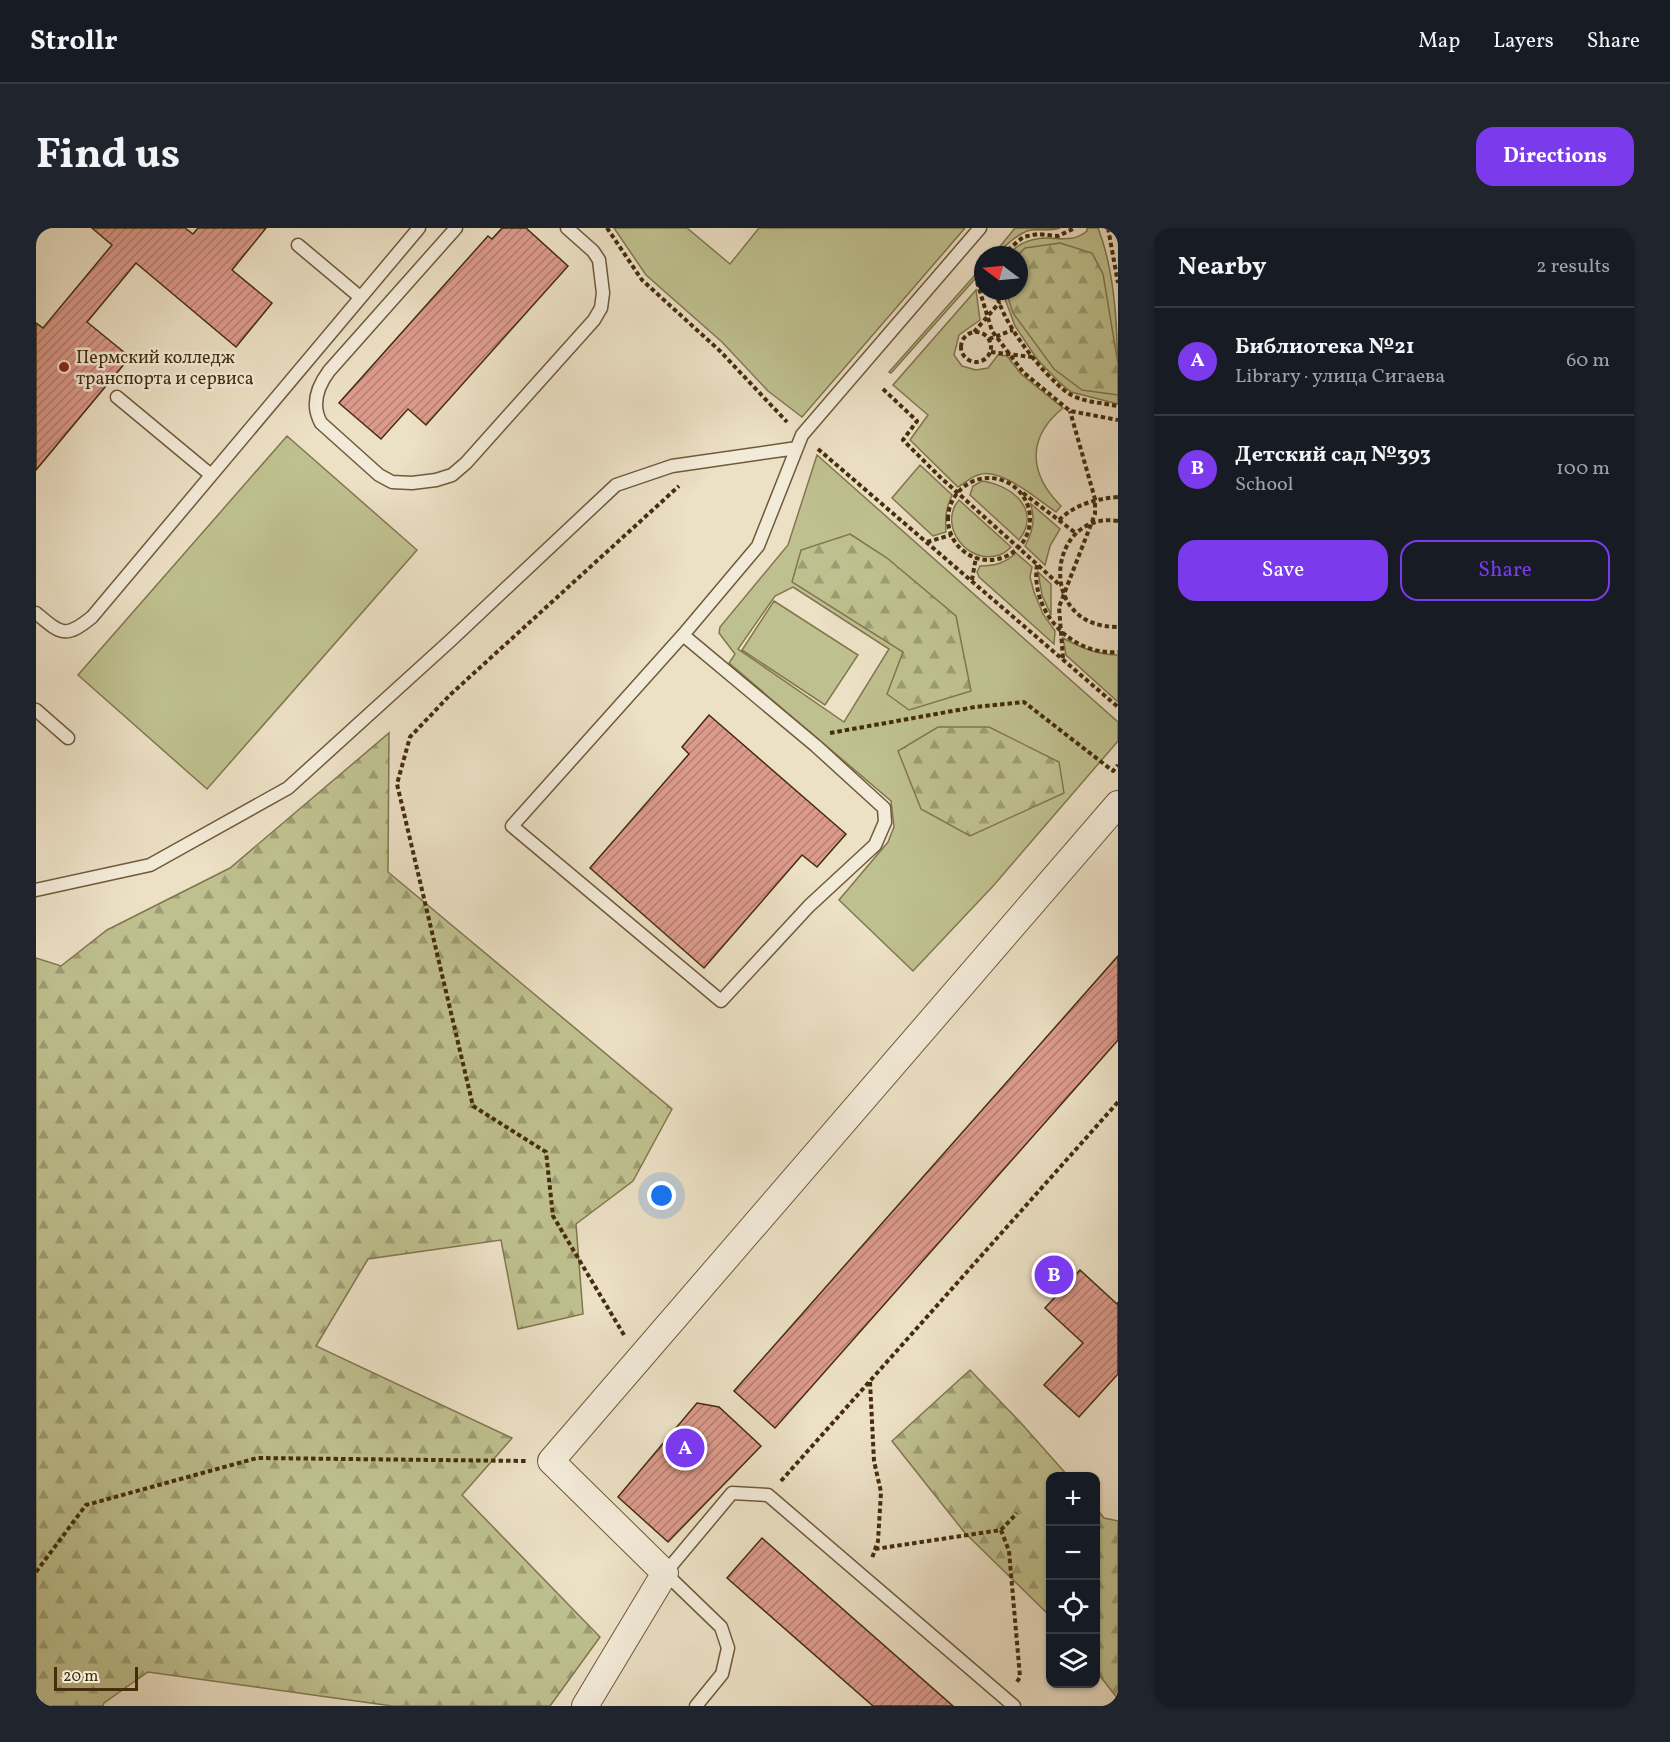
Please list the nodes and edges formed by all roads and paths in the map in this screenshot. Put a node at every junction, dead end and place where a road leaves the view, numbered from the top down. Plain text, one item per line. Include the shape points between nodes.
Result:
1 (419, 228) edge
2 (456, 228) edge
3 (567, 228) edge
4 (607, 228) edge
5 (980, 228) edge
6 (1075, 228) edge
7 (1108, 228) edge
8 (298, 245) dead end
9 (1012, 246) edge
10 (1118, 283) edge
11 (360, 297) junction
12 (983, 300) edge
13 (1000, 302) joint
14 (987, 316) junction
15 (1013, 330) junction
16 (974, 332) junction
17 (995, 337) junction
18 (989, 339) junction
19 (991, 352) junction
20 (1007, 353) junction
21 (1033, 357) junction
22 (883, 389) dead end
23 (117, 397) dead end
24 (1118, 406) edge
25 (1070, 411) junction
26 (1118, 420) edge
27 (802, 435) junction
28 (797, 448) junction
29 (706, 461) junction
30 (211, 475) junction
31 (1011, 484) junction
32 (957, 492) junction
33 (1118, 497) edge
34 (1095, 499) junction
35 (1059, 520) junction
36 (1118, 521) edge
37 (1092, 525) junction
38 (1077, 534) junction
39 (951, 535) junction
40 (927, 542) junction
41 (1018, 548) junction
42 (976, 557) junction
43 (1037, 565) junction
44 (972, 581) junction
45 (1061, 586) junction
46 (1064, 596) junction
47 (36, 613) edge
48 (1118, 627) edge
49 (1060, 631) junction
50 (683, 635) junction
51 (1118, 652) edge
52 (1063, 660) junction
53 (1118, 707) edge
54 (36, 710) edge
55 (68, 738) dead end
56 (805, 738) junction
57 (1118, 765) edge
58 (1118, 804) edge
59 (36, 890) edge
60 (1118, 1102) edge
61 (638, 1359) junction
62 (870, 1381) junction
63 (551, 1461) junction
64 (768, 1496) junction
65 (1017, 1514) dead end
66 (1001, 1530) junction
67 (875, 1549) junction
68 (36, 1572) edge
69 (664, 1573) junction
70 (859, 1573) junction
71 (1010, 1702) edge
72 (585, 1706) edge
73 (696, 1706) edge

1 - 11 lane
2 - 3 lane via 329,371 318,390 316,414 321,423 392,483 452,475 594,320 603,293 599,260
4 - 27 path via 642,280 720,351
5 - 27 lane
6 - 9 path via 1058,236 1023,237
7 - 10 path
8 - 11 lane
11 - 30 lane
12 - 14 path
13 - 14 path
13 - 15 path
14 - 16 path
14 - 17 path
15 - 17 path
15 - 21 path
16 - 18 path
16 - 19 path via 962,340 961,350 966,359 980,362
17 - 18 path
17 - 20 path
18 - 19 path
19 - 20 path
20 - 21 path
20 - 25 path via 1023,372
21 - 24 path via 1069,394
22 - 32 path via 917,421 903,440
23 - 30 lane
25 - 26 path
25 - 34 path
27 - 28 lane
27 - 40 path
28 - 29 lane
28 - 50 lane via 758,546
29 - 59 lane via 672,466 616,485 288,788 150,865
29 - 61 path via 451,694 410,737 397,784 473,1106 546,1152 553,1216
30 - 47 lane via 92,617 76,630 63,632
31 - 32 path via 988,477 966,484
31 - 35 path
31 - 41 path via 1027,503 1030,514 1025,538
32 - 39 path via 947,518
32 - 41 path
33 - 34 path
34 - 35 path via 1070,510
34 - 37 path
35 - 38 path
36 - 37 path
37 - 38 path
37 - 46 path
38 - 45 path via 1061,558
39 - 40 path
39 - 42 path via 966,553
40 - 44 path
41 - 42 path via 993,560
41 - 43 path
42 - 44 path
43 - 45 path
43 - 49 path via 1039,596
44 - 52 path
45 - 46 path
46 - 48 path via 1070,608 1083,619 1099,626
46 - 49 path via 1059,607
49 - 51 path via 1092,650
49 - 52 path
50 - 56 lane
50 - 56 lane via 512,826 721,1001 809,906 875,845 885,822 884,808
52 - 53 path
54 - 55 lane
56 - 57 path via 975,707 1024,702 1113,771
58 - 61 street
60 - 62 path
61 - 63 street
62 - 64 path
62 - 67 path via 873,1461 881,1492
63 - 68 path via 257,1458 86,1505
63 - 69 street
64 - 69 lane via 732,1493
64 - 70 lane
65 - 66 path
66 - 67 path
66 - 71 path via 1009,1551 1020,1677
67 - 70 path
69 - 72 street
69 - 73 lane via 721,1627 728,1648 722,1674
70 - 71 lane

